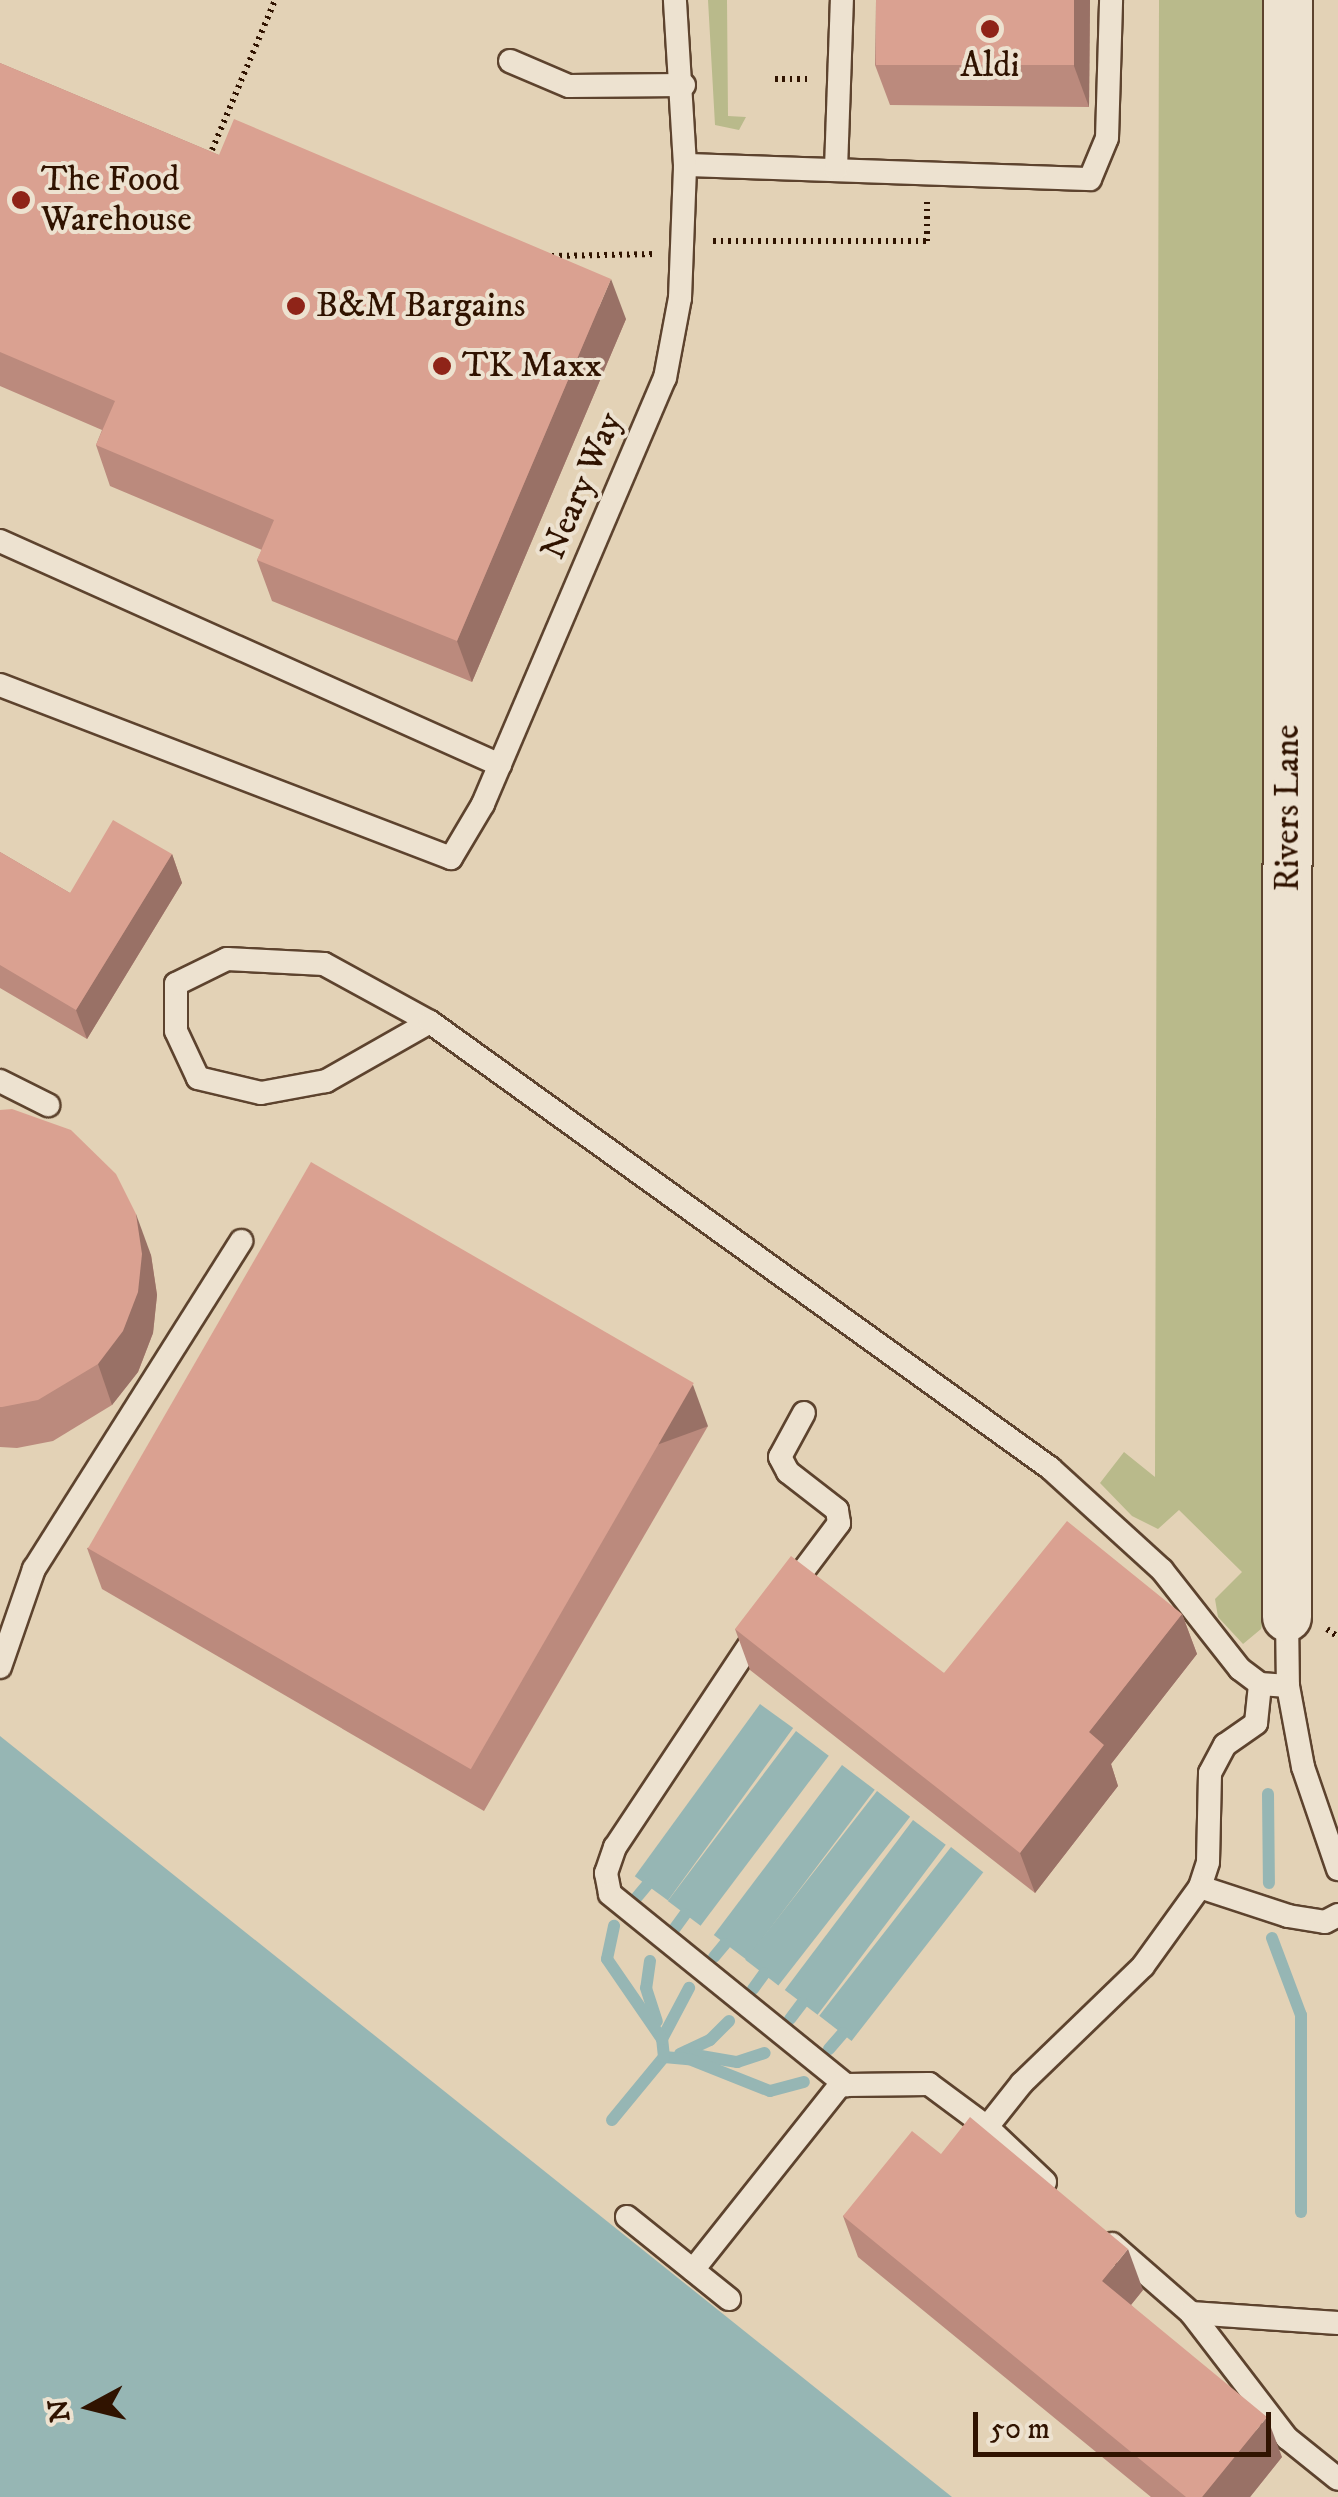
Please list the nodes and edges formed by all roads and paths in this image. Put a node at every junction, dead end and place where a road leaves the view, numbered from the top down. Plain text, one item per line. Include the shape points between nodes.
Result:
1 (275, 0) edge
2 (676, 0) edge
3 (842, 0) edge
4 (1111, 0) edge
5 (1288, 0) edge
6 (510, 61) dead end
7 (684, 85) junction
8 (196, 150) edge
9 (212, 150) junction
10 (228, 150) edge
11 (685, 165) junction
12 (836, 169) junction
13 (927, 172) junction
14 (682, 254) junction
15 (532, 256) edge
16 (582, 256) junction
17 (576, 269) edge
18 (0, 541) edge
19 (0, 684) edge
20 (500, 765) junction
21 (430, 1022) junction
22 (0, 1081) edge
23 (48, 1105) dead end
24 (241, 1241) dead end
25 (804, 1414) dead end
26 (1287, 1616) joint
27 (0, 1666) edge
28 (1260, 1684) junction
29 (1288, 1686) junction
30 (1338, 1869) edge
31 (1200, 1887) junction
32 (1338, 1915) edge
33 (842, 2082) junction
34 (986, 2127) junction
35 (1069, 2204) edge
36 (627, 2218) dead end
37 (1097, 2230) edge
38 (693, 2270) junction
39 (729, 2299) dead end
40 (1190, 2314) junction
41 (1338, 2323) edge
42 (1338, 2479) edge

1 - 9 path
2 - 7 lane, Neary Way
3 - 12 lane
4 - 13 lane via 1106,138 1090,179
5 - 26 street, Rivers Lane
6 - 7 lane via 569,86
7 - 11 lane, Neary Way
8 - 9 path
9 - 10 path
11 - 12 lane
11 - 14 lane, Neary Way
12 - 13 lane
13 - 14 path via 927,241 712,241 712,255
14 - 16 path
14 - 20 lane, Neary Way via 665,378
15 - 16 path
16 - 17 path
18 - 20 lane
19 - 20 lane, Neary Way via 451,858
21 - 21 lane via 324,964 227,959 176,984 176,1031 198,1078 261,1094 326,1082
21 - 28 lane via 1050,1468 1162,1570 1240,1669
22 - 23 lane
24 - 27 lane via 34,1570
25 - 33 lane via 780,1456 788,1472 837,1510 839,1523 728,1673 606,1872 617,1904
26 - 29 lane
28 - 29 lane
28 - 31 lane via 1256,1723 1225,1746 1210,1773 1208,1862
29 - 30 lane via 1303,1767
31 - 32 lane via 1288,1916 1325,1922
31 - 34 lane via 1143,1966
33 - 34 lane via 861,2089 929,2084
33 - 38 lane
34 - 35 lane
36 - 38 lane
37 - 40 lane
38 - 39 lane
40 - 41 lane
40 - 42 lane via 1288,2438

